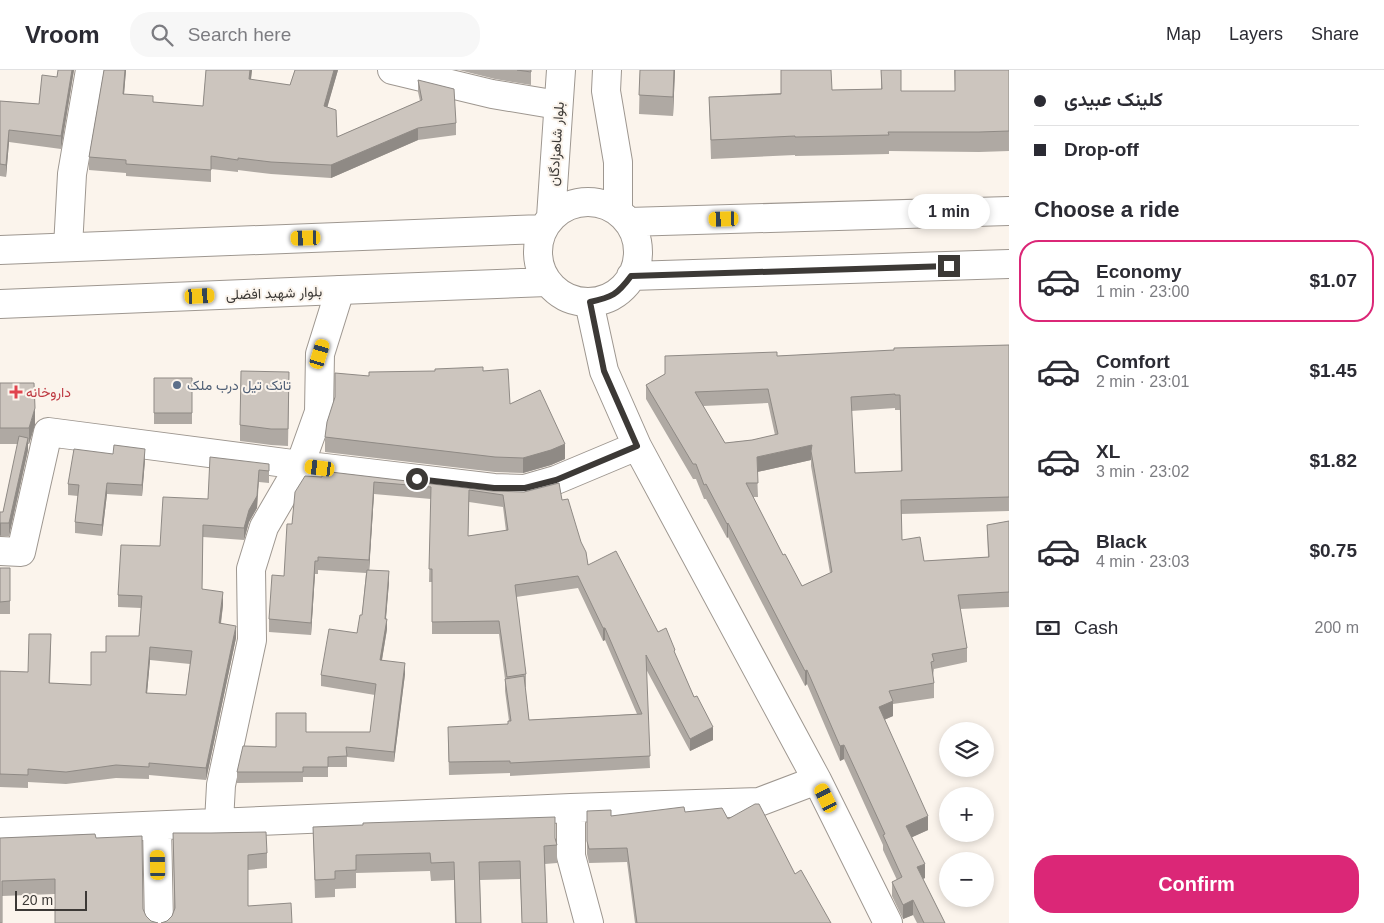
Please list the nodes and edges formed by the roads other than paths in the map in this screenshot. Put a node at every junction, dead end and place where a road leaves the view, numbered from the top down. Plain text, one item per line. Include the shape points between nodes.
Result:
1 (90, 70) edge
2 (392, 70) edge
3 (561, 70) edge
4 (608, 70) edge
5 (558, 105) junction
6 (1009, 211) edge
7 (623, 217) junction
8 (547, 223) junction
9 (68, 247) junction
10 (0, 250) edge
11 (1009, 264) edge
12 (631, 276) junction
13 (548, 282) junction
14 (340, 290) junction
15 (590, 302) junction
16 (0, 304) edge
17 (637, 446) junction
18 (300, 465) junction
19 (0, 551) edge
20 (817, 780) junction
21 (571, 808) junction
22 (219, 822) junction
23 (157, 826) junction
24 (0, 832) edge
25 (159, 923) edge
26 (589, 923) edge
27 (888, 923) edge

1 - 9 street via 72,174
2 - 5 street via 492,94
3 - 5 street, بلوار شاهزادگان
4 - 7 street via 606,91
5 - 8 street, بلوار شاهزادگان
6 - 7 street
7 - 8 street via 606,205 577,203 563,208
7 - 12 street via 635,235 638,249 637,263
8 - 9 street
8 - 13 street via 538,242 538,256 540,270
9 - 10 street
11 - 12 street
12 - 15 street via 621,290
13 - 14 street, بلوار شهید افضلی
13 - 15 street via 559,293 574,300
14 - 16 street, بلوار شهید افضلی
14 - 18 street via 320,354 319,412
15 - 17 street via 604,371
17 - 18 street via 556,480 525,488 494,488
17 - 20 street
18 - 19 street via 48,432 21,552
18 - 22 street via 264,528 251,569 252,640 221,785
20 - 21 street via 759,802
20 - 27 street
21 - 22 street
21 - 26 street via 572,856
22 - 23 street
23 - 24 street
23 - 25 street

